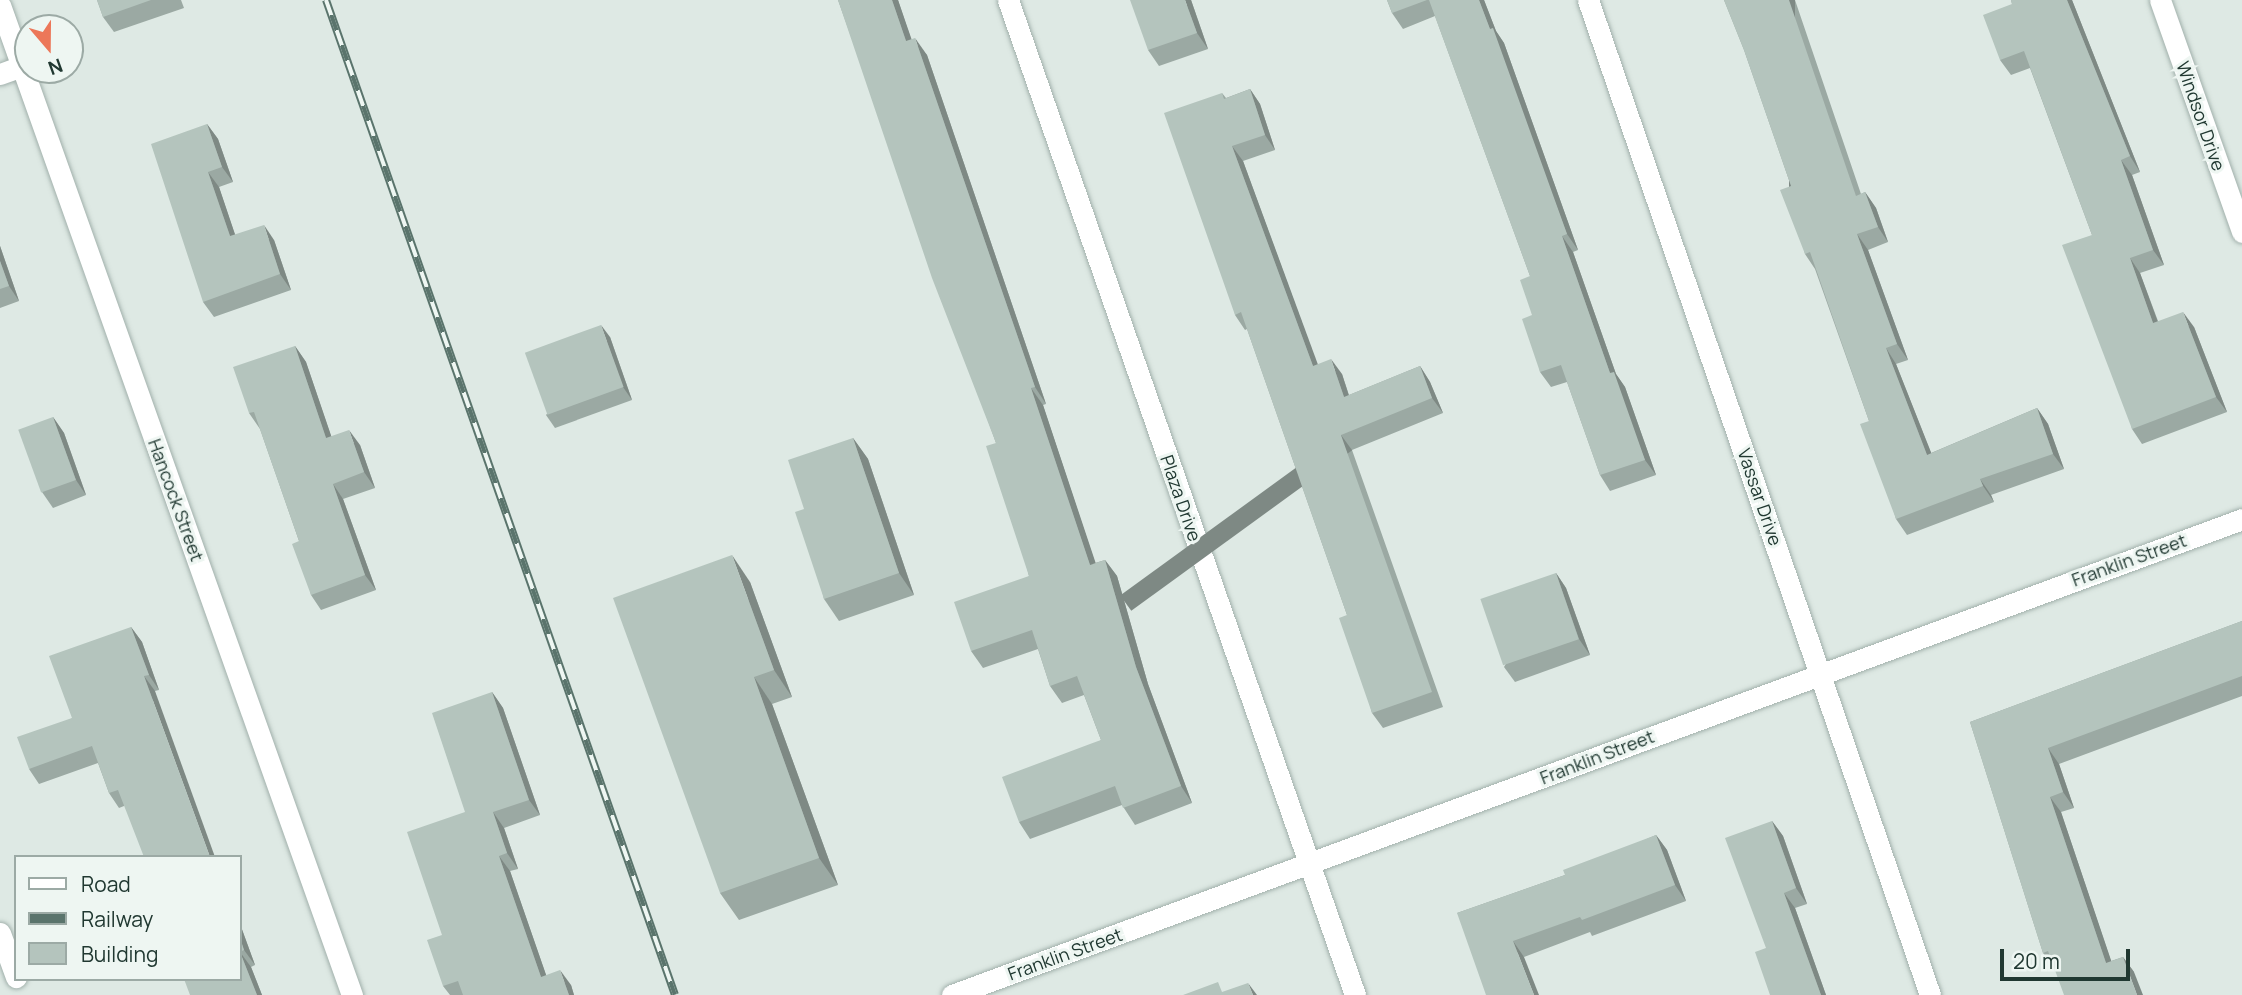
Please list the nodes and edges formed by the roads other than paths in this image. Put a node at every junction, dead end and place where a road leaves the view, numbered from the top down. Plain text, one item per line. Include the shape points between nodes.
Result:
1 (1009, 0) edge
2 (1588, 0) edge
3 (2160, 0) edge
4 (0, 5) edge
5 (14, 44) edge
6 (28, 84) edge
7 (2242, 232) edge
8 (2242, 519) edge
9 (1821, 673) junction
10 (1309, 865) junction
11 (0, 933) edge
12 (14, 972) edge
13 (352, 995) edge
14 (952, 995) edge
15 (1355, 995) edge
16 (1930, 995) edge

1 - 10 street, Plaza Drive
2 - 9 street, Vassar Drive
3 - 7 street, Windsor Drive
4 - 5 street, Hancock Street
6 - 13 street, Hancock Street
8 - 9 street, Franklin Street
9 - 10 street, Franklin Street
9 - 16 street, Vassar Drive
10 - 14 street, Franklin Street
10 - 15 street, Plaza Drive
11 - 12 street

